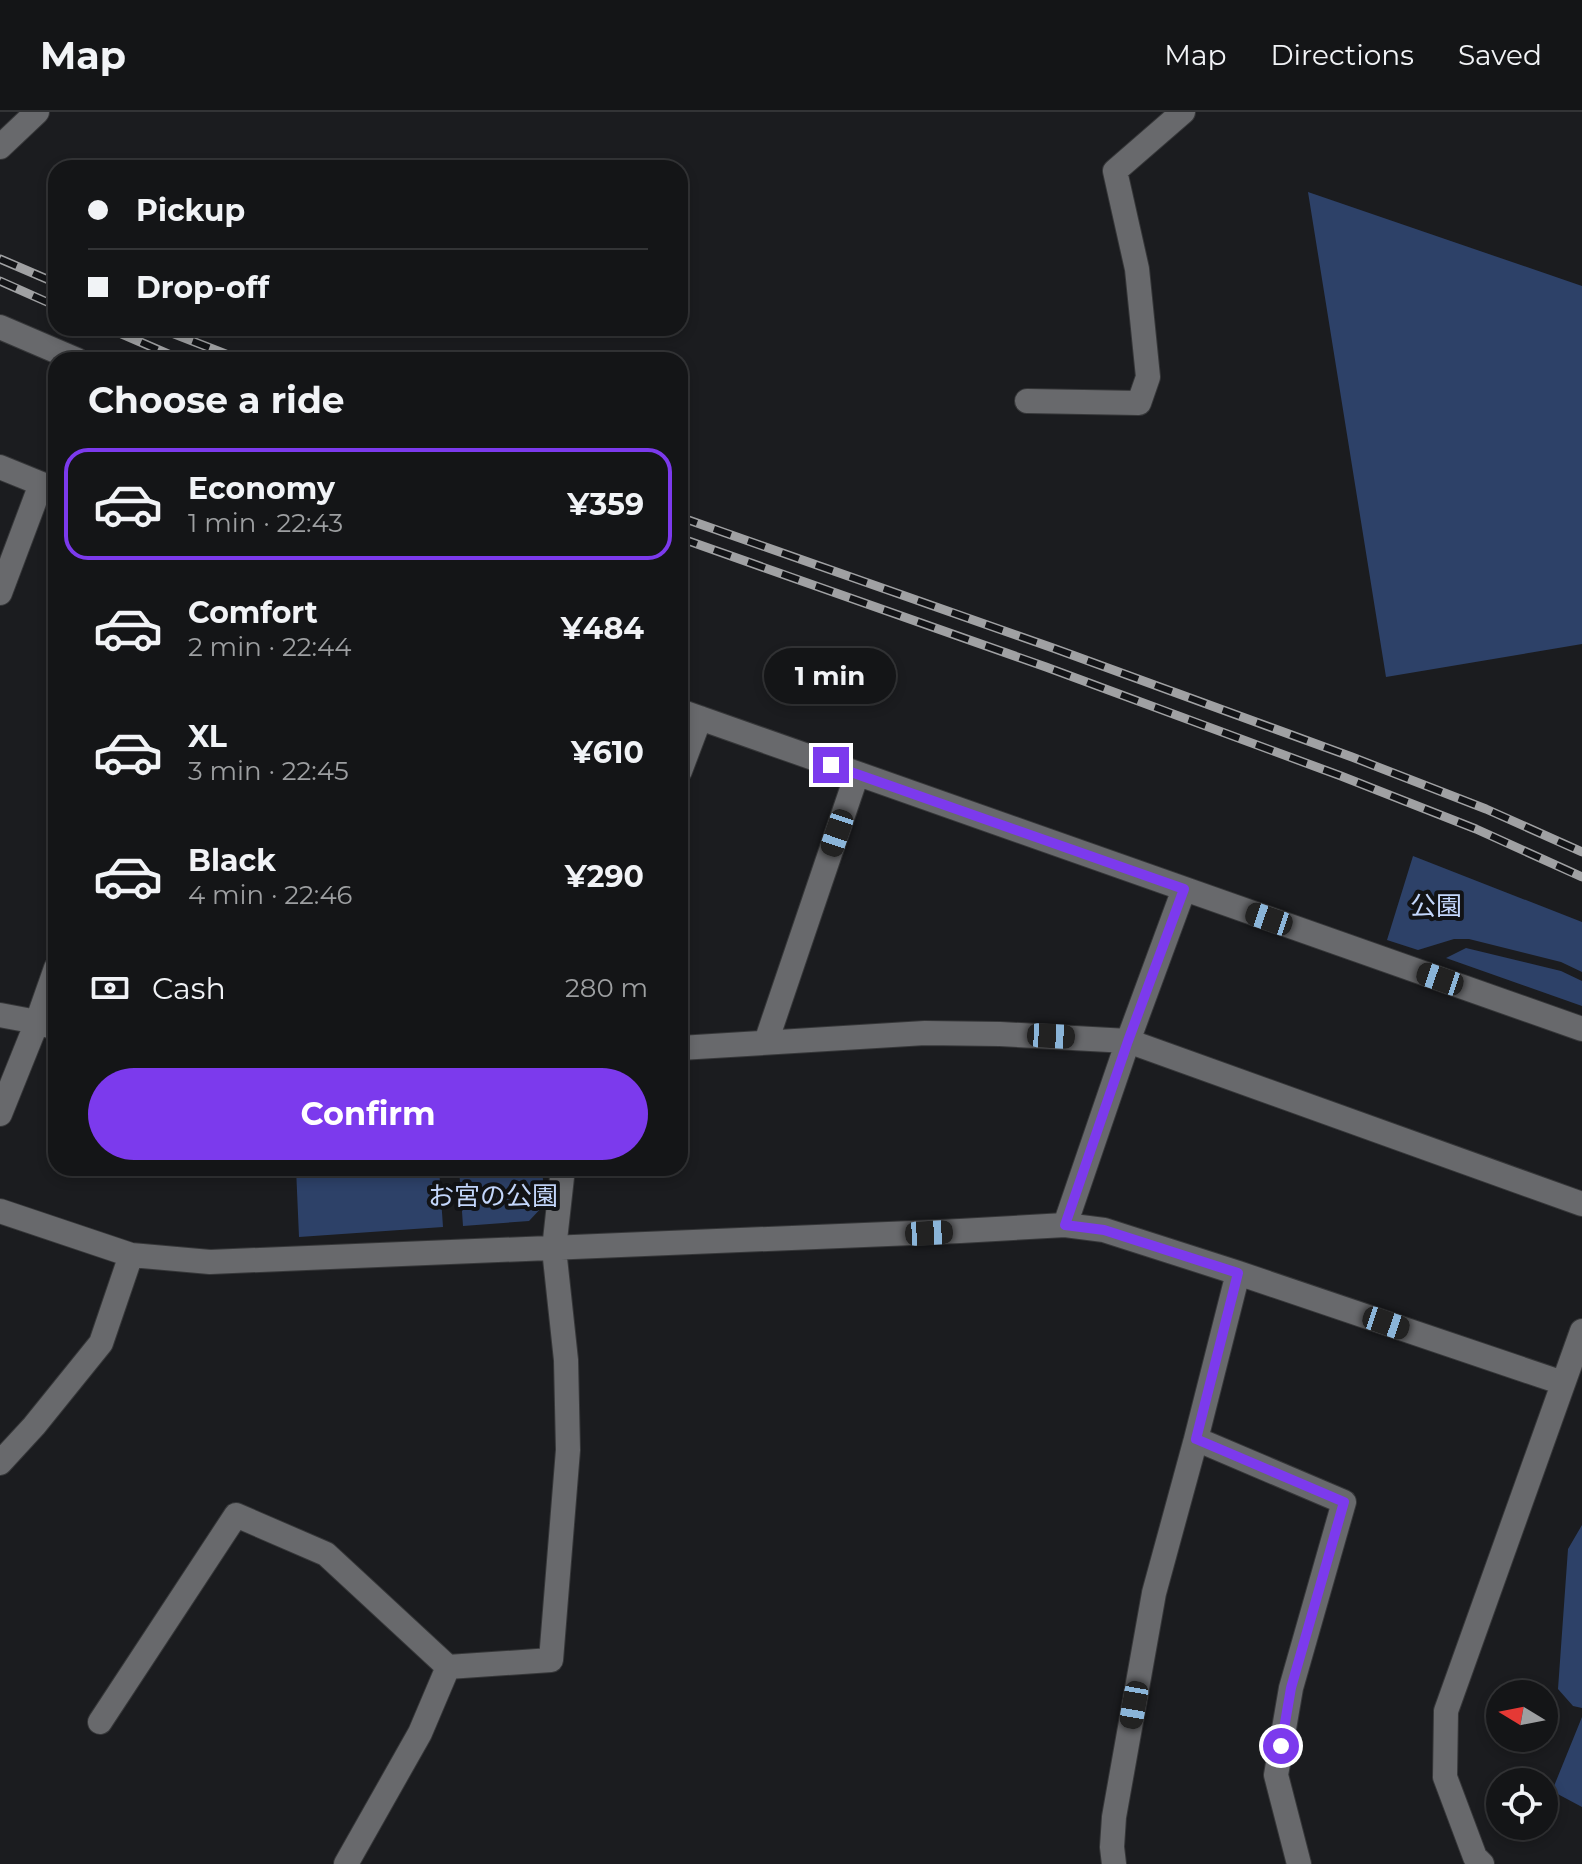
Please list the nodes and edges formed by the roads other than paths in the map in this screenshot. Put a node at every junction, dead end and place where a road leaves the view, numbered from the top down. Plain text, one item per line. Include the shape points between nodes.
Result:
1 (37, 112) edge
2 (1183, 112) edge
3 (0, 147) edge
4 (0, 327) edge
5 (58, 352) edge
6 (1027, 401) dead end
7 (0, 467) edge
8 (48, 487) edge
9 (0, 593) edge
10 (690, 714) edge
11 (857, 774) junction
12 (1184, 889) junction
13 (0, 1015) edge
14 (46, 1025) edge
15 (1582, 1029) edge
16 (1128, 1041) junction
17 (766, 1042) junction
18 (688, 1047) edge
19 (0, 1114) edge
20 (562, 1176) edge
21 (1582, 1204) edge
22 (0, 1211) edge
23 (1065, 1225) junction
24 (554, 1249) junction
25 (131, 1255) junction
26 (1238, 1273) junction
27 (1582, 1331) edge
28 (1563, 1383) junction
29 (1196, 1439) junction
30 (0, 1463) edge
31 (448, 1667) junction
32 (100, 1722) dead end
33 (346, 1864) edge
34 (1114, 1864) edge
35 (1299, 1864) edge
36 (1482, 1864) edge

1 - 3 street
2 - 6 street via 1115,171 1137,269 1148,377 1139,403
4 - 5 street
7 - 8 street
8 - 9 street
10 - 11 street
11 - 12 street
11 - 17 street
12 - 15 street
12 - 16 street
13 - 14 street
14 - 19 street
16 - 17 street via 925,1033
16 - 21 street
16 - 23 street
17 - 18 street
20 - 24 street
22 - 25 street
23 - 24 street
23 - 26 street via 1104,1230
24 - 25 street via 210,1262
24 - 31 street via 566,1360 568,1450 551,1660
25 - 30 street via 101,1343
26 - 28 street
26 - 29 street
27 - 28 street
28 - 36 street via 1446,1711 1445,1777
29 - 34 street via 1154,1593 1114,1817
29 - 35 street via 1344,1502 1291,1688 1276,1775
31 - 32 street via 326,1554 236,1515
31 - 33 street via 420,1733

